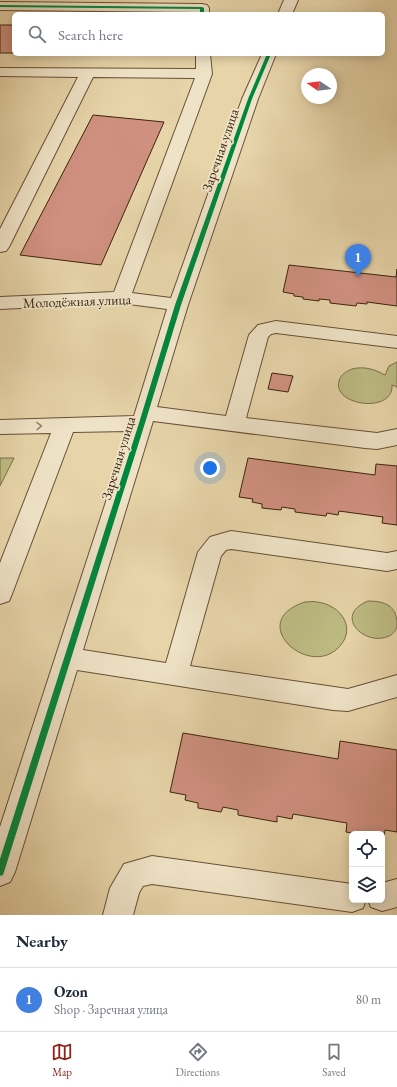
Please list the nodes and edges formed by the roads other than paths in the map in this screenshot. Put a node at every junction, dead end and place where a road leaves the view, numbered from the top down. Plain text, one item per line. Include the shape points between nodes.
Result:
1 (291, 0) edge
2 (0, 6) edge
3 (202, 11) edge
4 (286, 12) edge
5 (203, 56) edge
6 (268, 56) edge
7 (0, 72) edge
8 (87, 74) junction
9 (204, 74) junction
10 (7, 219) edge
11 (0, 247) edge
12 (121, 297) junction
13 (0, 304) edge
14 (178, 304) junction
15 (397, 342) edge
16 (143, 418) junction
17 (234, 424) junction
18 (66, 425) junction
19 (0, 427) edge
20 (397, 437) edge
21 (397, 560) edge
22 (2, 583) edge
23 (68, 658) junction
24 (175, 675) junction
25 (397, 686) edge
26 (0, 872) edge
27 (397, 893) edge
28 (385, 896) edge
29 (349, 898) edge
30 (118, 915) edge

1 - 4 street
2 - 3 street
5 - 9 street
6 - 14 street, Заречная улица via 250,99
7 - 8 street
8 - 9 street
8 - 10 street
9 - 12 street
10 - 11 street
12 - 13 street, Молодёжная улица
12 - 14 street, Молодёжная улица
14 - 16 street, Заречная улица
15 - 17 street via 276,327 265,329 259,335
16 - 17 street
16 - 18 street
16 - 23 street, Заречная улица
17 - 20 street via 378,441
19 -> 18 street
18 - 22 street
21 - 24 street via 387,562 231,540 218,543 210,552
23 - 24 street
23 - 26 street, Заречная улица
24 - 25 street via 348,700
27 - 28 street
29 - 30 street via 152,870 134,874 125,888

